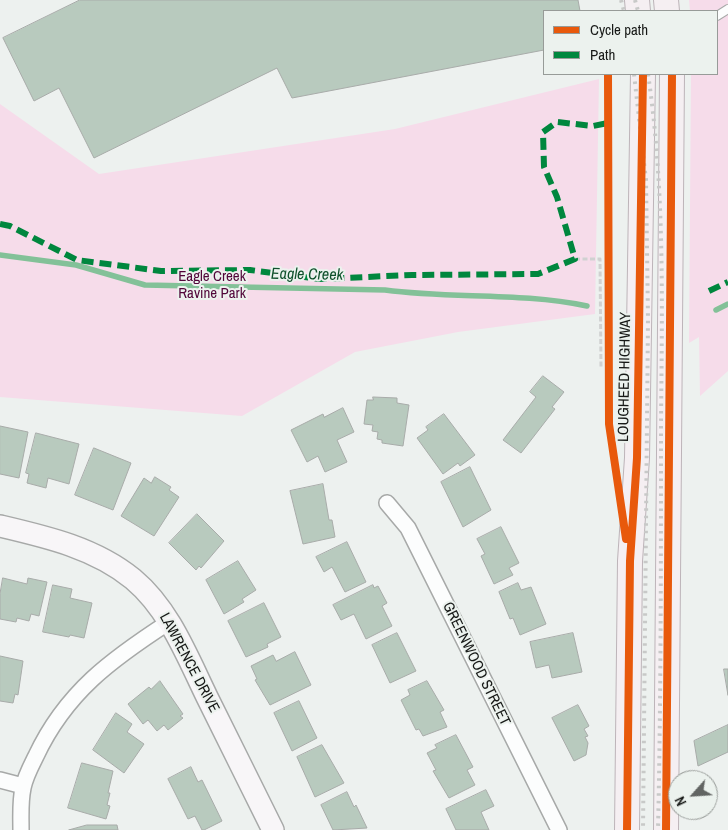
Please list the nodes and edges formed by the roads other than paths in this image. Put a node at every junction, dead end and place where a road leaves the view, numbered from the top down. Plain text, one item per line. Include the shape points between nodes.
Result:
1 (643, 75) edge
2 (672, 75) edge
3 (387, 503) dead end
4 (0, 526) edge
5 (169, 622) junction
6 (0, 780) edge
7 (23, 786) junction
8 (22, 830) edge
9 (273, 830) edge
10 (559, 830) edge
11 (627, 830) edge
12 (666, 830) edge

1 - 11 main road, LOUGHEED HIGHWAY via 637,458 630,561
2 - 12 main road
3 - 10 street, GREENWOOD STREET via 408,528
4 - 5 street, LAWRENCE DRIVE via 61,541 109,563 145,590
5 - 7 street via 118,655 75,696 49,731
5 - 9 street, LAWRENCE DRIVE
6 - 7 street
7 - 8 street

